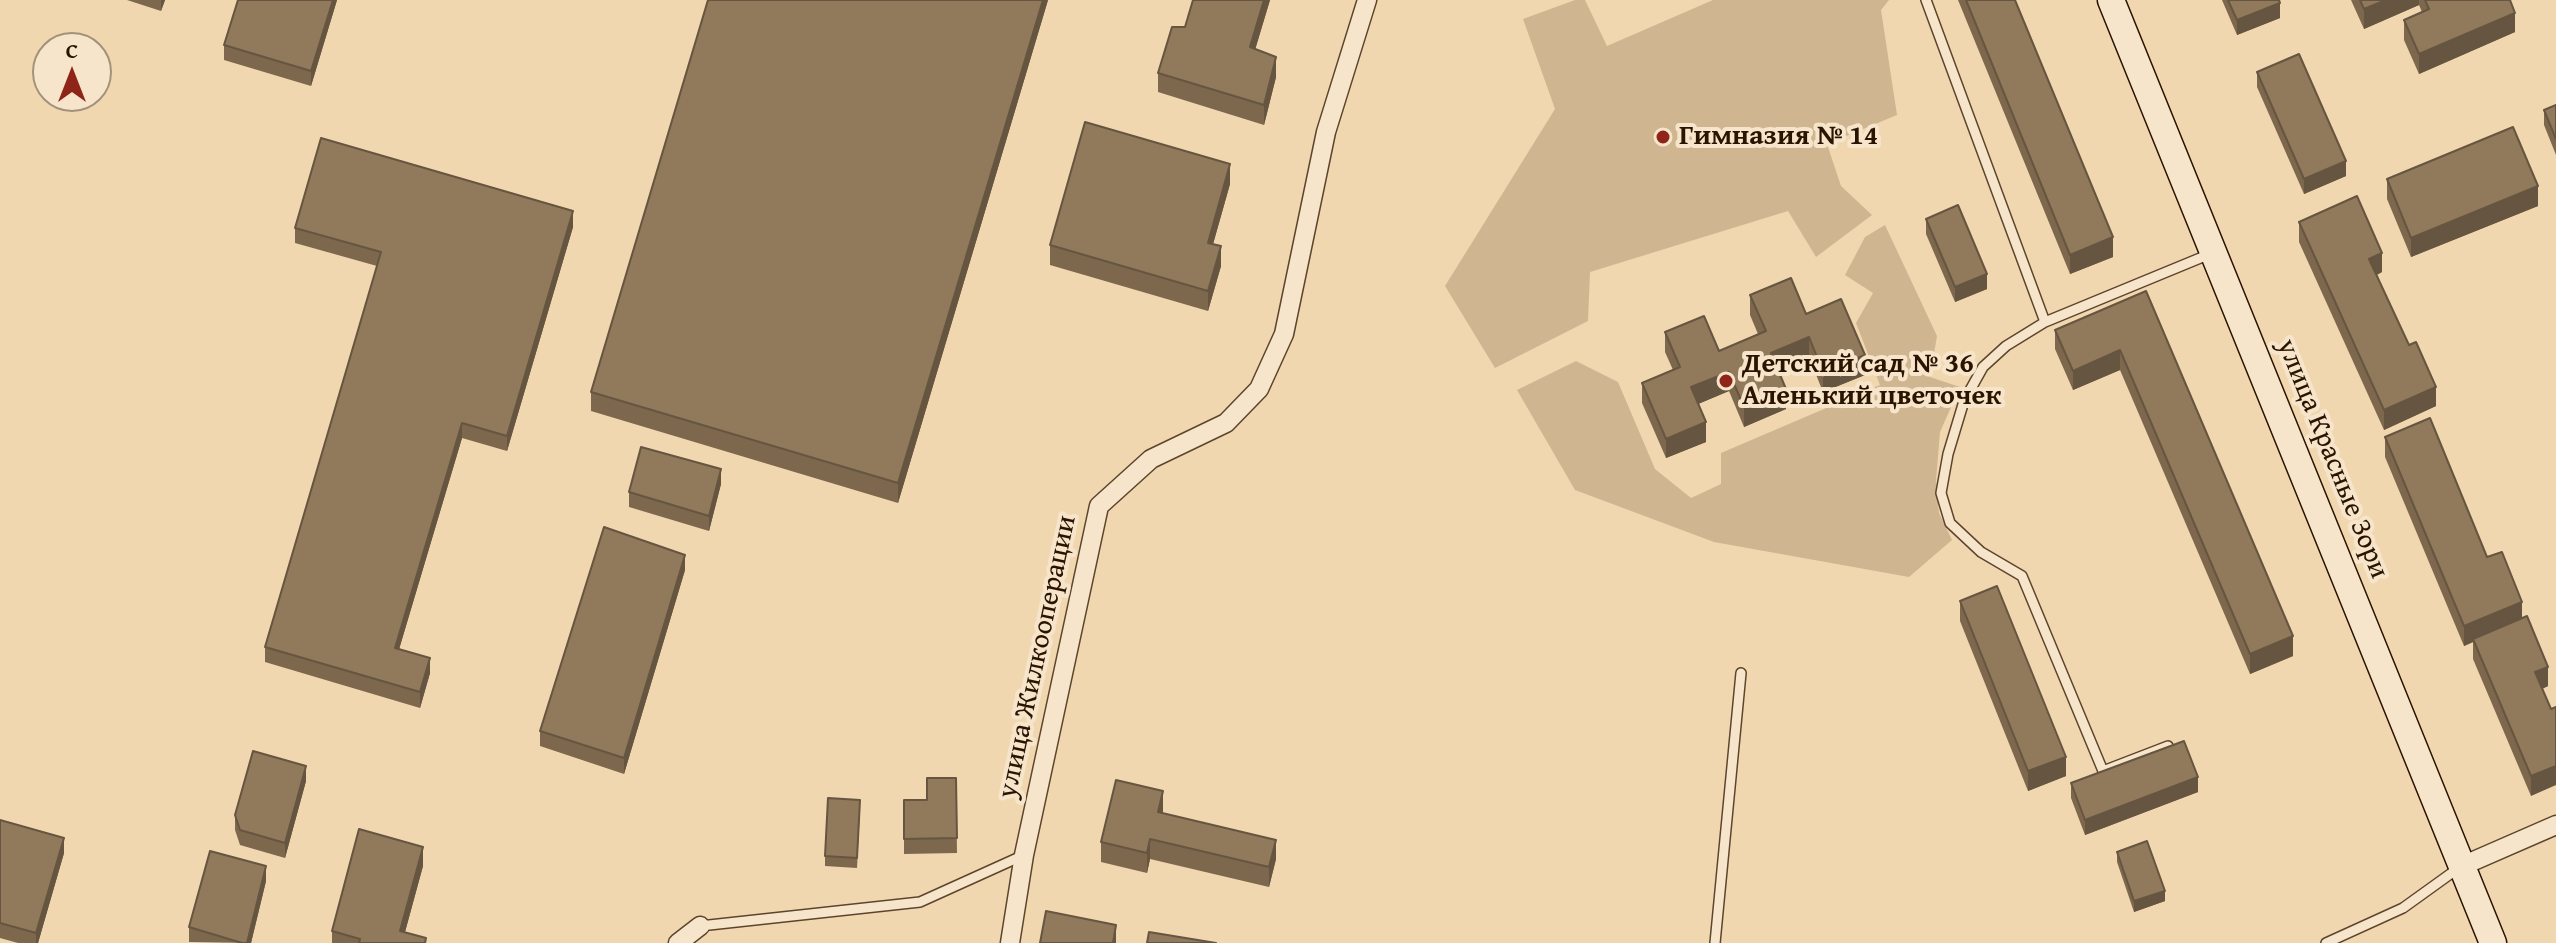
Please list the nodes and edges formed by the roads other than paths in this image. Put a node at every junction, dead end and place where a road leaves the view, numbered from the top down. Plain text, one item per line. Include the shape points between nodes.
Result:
1 (1367, 0) edge
2 (1926, 0) edge
3 (2111, 0) edge
4 (2213, 252) junction
5 (2045, 322) junction
6 (1741, 673) dead end
7 (2168, 746) edge
8 (2556, 825) edge
9 (1024, 855) junction
10 (2462, 866) junction
11 (700, 926) joint
12 (678, 943) edge
13 (1010, 943) edge
14 (1715, 943) edge
15 (2326, 943) edge
16 (2493, 943) edge

1 - 9 street, улица Жилкооперации via 1326,132 1284,334 1259,389 1226,423 1151,459 1099,506
2 - 5 lane
3 - 4 main road, улица Красные Зори
4 - 5 lane
4 - 10 main road, улица Красные Зори
5 - 7 lane via 1983,367 1964,401 1941,493 1950,523 1981,552 2022,576 2103,771
6 - 14 lane
8 - 10 street
9 - 11 lane via 920,902
9 - 13 street, улица Жилкооперации
10 - 15 lane via 2403,908
10 - 16 main road, улица Красные Зори
11 - 12 street

